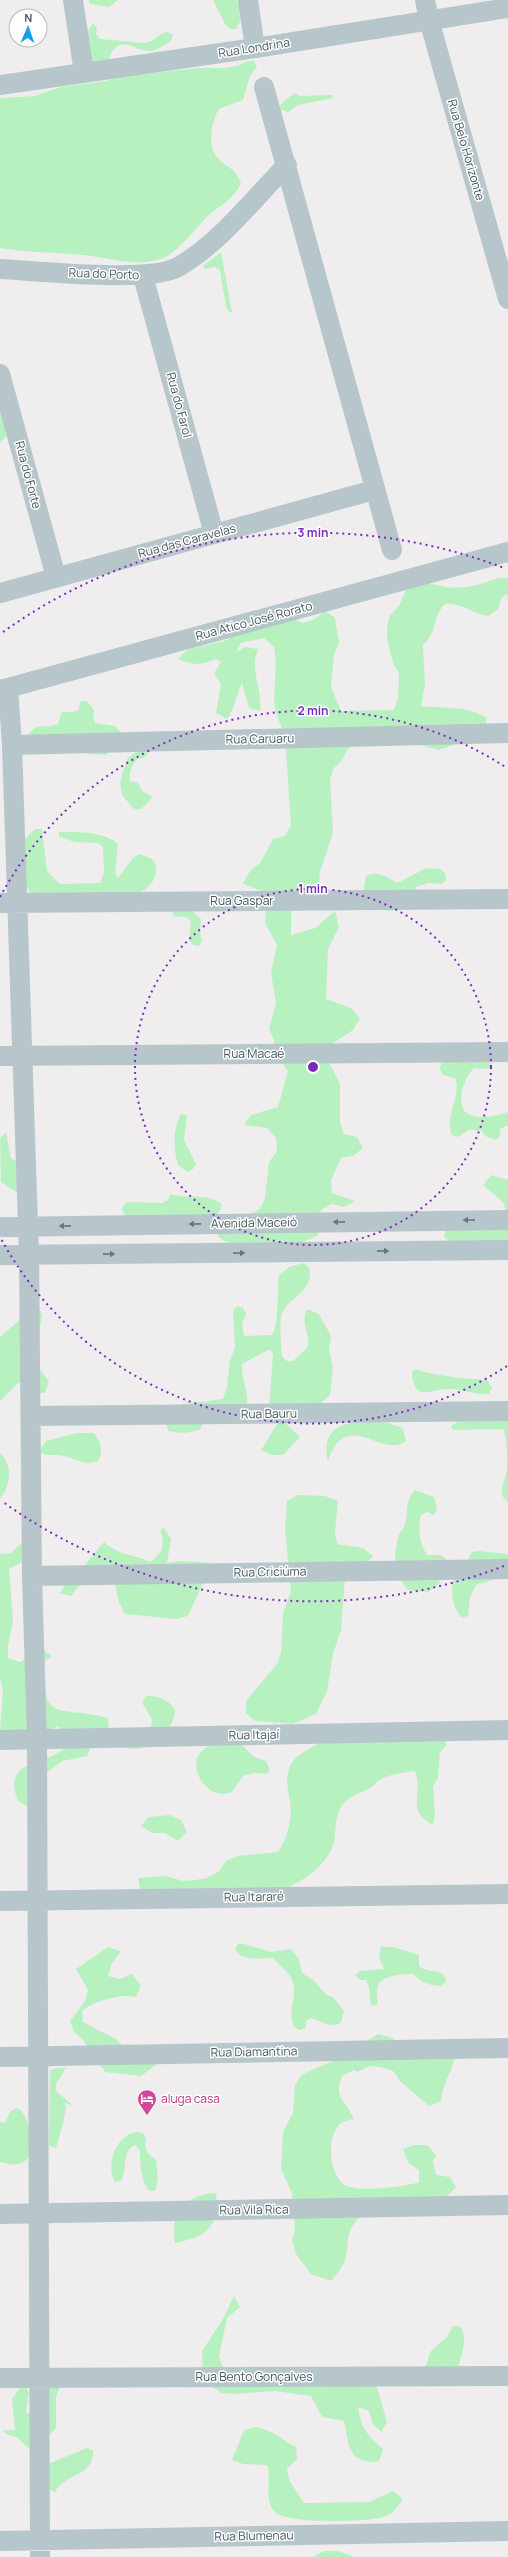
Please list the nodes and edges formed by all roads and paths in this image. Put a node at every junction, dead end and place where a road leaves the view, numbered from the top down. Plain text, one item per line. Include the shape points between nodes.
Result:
1 (73, 0) edge
2 (248, 0) edge
3 (425, 0) edge
4 (508, 8) edge
5 (429, 20) junction
6 (255, 48) junction
7 (84, 73) junction
8 (0, 85) edge
9 (264, 86) dead end
10 (287, 165) junction
11 (0, 269) edge
12 (143, 276) junction
13 (508, 299) edge
14 (0, 374) edge
15 (374, 490) junction
16 (214, 534) junction
17 (392, 550) dead end
18 (508, 552) edge
19 (56, 577) junction
20 (0, 592) edge
21 (4, 689) edge
22 (508, 733) edge
23 (12, 745) junction
24 (508, 899) edge
25 (9, 903) edge
26 (508, 1052) edge
27 (0, 1056) edge
28 (22, 1056) junction
29 (508, 1220) edge
30 (28, 1227) junction
31 (0, 1228) edge
32 (508, 1250) edge
33 (0, 1255) edge
34 (28, 1255) junction
35 (508, 1411) edge
36 (30, 1416) junction
37 (508, 1569) edge
38 (32, 1576) junction
39 (508, 1730) edge
40 (0, 1740) edge
41 (37, 1740) junction
42 (508, 1894) edge
43 (0, 1901) edge
44 (39, 1901) junction
45 (508, 2048) edge
46 (40, 2056) junction
47 (0, 2057) edge
48 (508, 2205) edge
49 (39, 2213) junction
50 (0, 2214) edge
51 (508, 2376) edge
52 (0, 2378) edge
53 (38, 2378) junction
54 (508, 2531) edge
55 (0, 2541) edge
56 (39, 2549) edge

1 - 7 street
2 - 6 street
3 - 5 street, Rua Belo Horizonte
4 - 5 street, Rua Londrina
5 - 6 street, Rua Londrina
5 - 13 street, Rua Belo Horizonte
6 - 7 street, Rua Londrina
7 - 8 street, Rua Londrina
9 - 10 street
10 - 12 street, Rua do Porto via 206,248 177,268
10 - 15 street
11 - 12 street, Rua do Porto
12 - 16 street, Rua do Farol
14 - 19 street, Rua do Forte
15 - 16 street, Rua das Caravelas
15 - 17 street
16 - 19 street, Rua das Caravelas
18 - 21 street, Rua Atico José Rorato
19 - 20 street, Rua das Caravelas
21 - 23 street
22 - 23 street, Rua Caruaru
23 - 25 street
24 - 25 street, Rua Gaspar
25 - 28 street
26 - 28 street, Rua Macaé
27 - 28 street, Rua Macaé
28 - 30 street
29 -> 30 street, Avenida Maceió
30 - 31 street, Avenida Maceió
30 - 34 street
34 -> 32 street
33 - 34 street
34 - 36 street
35 - 36 street, Rua Bauru
36 - 38 street
37 - 38 street, Rua Criciúma
38 - 41 street
39 - 41 street, Rua Itajaí
40 - 41 street, Rua Itajaí
41 - 44 street
42 - 44 street, Rua Itararé
43 - 44 street, Rua Itararé
44 - 46 street
45 - 46 street, Rua Diamantina
46 - 47 street, Rua Diamantina
46 - 49 street
48 - 49 street, Rua Vila Rica
49 - 50 street, Rua Vila Rica
49 - 53 street
51 - 53 street, Rua Bento Gonçalves
52 - 53 street, Rua Bento Gonçalves
53 - 56 street
54 - 56 street, Rua Blumenau
55 - 56 street, Rua Blumenau

